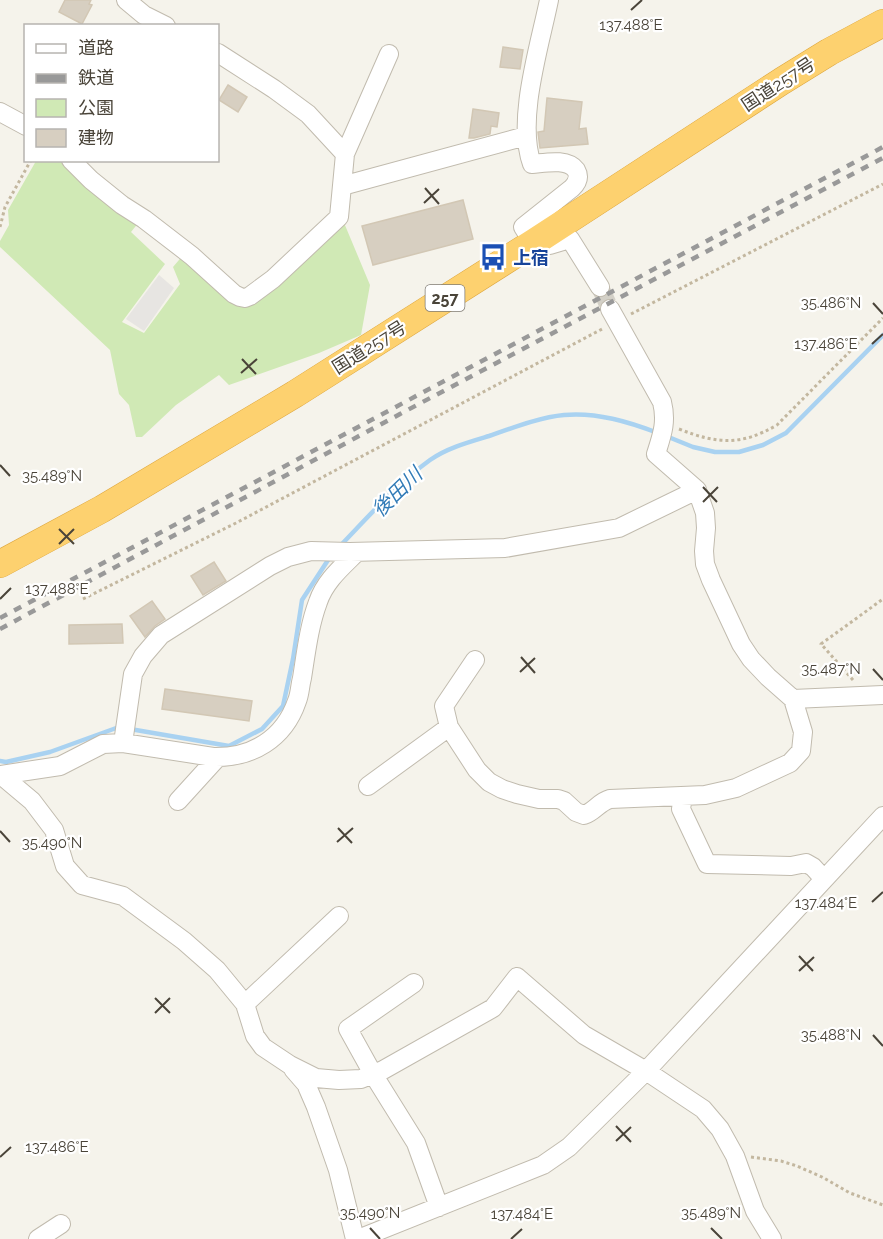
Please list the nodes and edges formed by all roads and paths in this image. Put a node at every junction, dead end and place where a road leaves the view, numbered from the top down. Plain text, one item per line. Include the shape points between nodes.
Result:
1 (126, 0) edge
2 (549, 0) edge
3 (883, 23) edge
4 (162, 24) edge
5 (219, 54) edge
6 (388, 54) dead end
7 (0, 112) edge
8 (24, 125) edge
9 (526, 136) junction
10 (345, 154) junction
11 (30, 162) edge
12 (72, 162) edge
13 (883, 184) edge
14 (342, 186) junction
15 (0, 227) edge
16 (533, 243) junction
17 (600, 287) tunnel mouth
18 (614, 315) junction
19 (883, 318) edge
20 (665, 424) junction
21 (697, 490) junction
22 (353, 552) junction
23 (0, 564) edge
24 (83, 599) dead end
25 (883, 599) edge
26 (475, 660) dead end
27 (883, 695) edge
28 (863, 696) junction
29 (793, 699) junction
30 (449, 727) junction
31 (124, 734) junction
32 (218, 757) junction
33 (1, 775) edge
34 (368, 786) dead end
35 (683, 796) junction
36 (178, 801) dead end
37 (883, 816) edge
38 (824, 879) junction
39 (339, 916) dead end
40 (414, 982) dead end
41 (245, 1004) junction
42 (290, 1065) junction
43 (646, 1071) junction
44 (374, 1074) junction
45 (735, 1156) junction
46 (883, 1205) edge
47 (439, 1207) junction
48 (61, 1224) dead end
49 (38, 1239) edge
50 (357, 1239) edge
51 (772, 1239) edge

1 - 4 street
2 - 9 street via 530,93
3 - 16 highway, 国道257号 / 257 via 819,58
5 - 10 street via 308,114
6 - 10 street
7 - 8 street
9 - 14 street
9 - 16 street via 532,164 567,163 578,174 572,188 523,227
10 - 14 street
11 - 15 path via 4,207
12 - 14 street via 122,205 192,255 234,294 245,298 273,279 339,218
13 - 18 path
16 - 17 street via 550,245 570,239
16 - 23 highway, 国道257号 / 257 via 295,394 102,509
18 - 20 street via 662,402
18 - 24 path via 236,523
19 - 20 path via 777,425 763,433 715,441
20 - 21 street via 656,454
21 - 22 street via 620,528 505,548
21 - 29 street via 705,513 705,564 726,614 751,659
22 - 31 street via 311,551 288,557 160,635 133,674
22 - 32 street via 328,581 318,601 297,700 287,720 274,737 258,748
25 - 28 path via 821,644
26 - 30 street via 444,706
27 - 28 street
28 - 29 street
29 - 35 street via 803,732 801,751 790,763 736,788
30 - 34 street
30 - 35 street via 489,782 517,794 564,801 576,812 584,814 610,799
31 - 32 street
31 - 33 street via 60,766
32 - 36 street
33 - 41 street via 32,801 54,830 65,866 82,885 123,896 184,941
35 - 38 street via 681,809 707,864 806,863
37 - 38 street
38 - 43 street
39 - 41 street
40 - 44 street via 348,1029
41 - 42 street via 255,1036 263,1047
42 - 44 street via 316,1078 361,1079
42 - 50 street via 306,1084 316,1107
43 - 44 street via 584,1035 516,977 493,1008
43 - 45 street via 703,1109
43 - 47 street via 569,1147 543,1165
44 - 47 street via 416,1143
45 - 46 path via 797,1166
45 - 51 street via 755,1210
47 - 50 street
48 - 49 street

